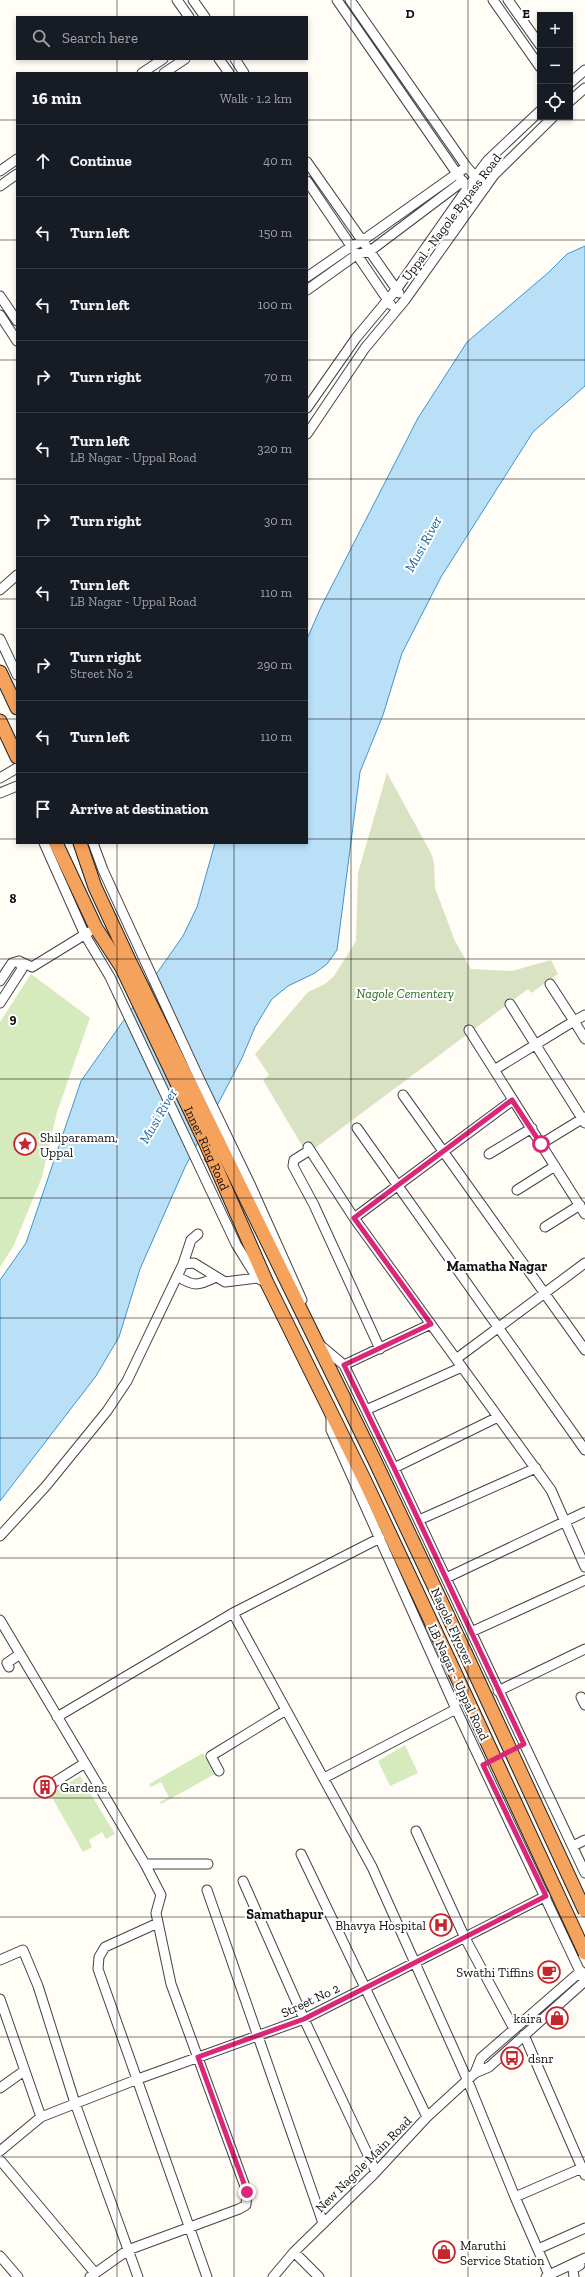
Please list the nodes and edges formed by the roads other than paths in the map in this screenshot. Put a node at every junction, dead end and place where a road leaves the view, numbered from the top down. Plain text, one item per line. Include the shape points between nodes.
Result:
1 (177, 0) edge
2 (193, 0) edge
3 (337, 0) edge
4 (350, 0) edge
5 (493, 0) edge
6 (508, 0) edge
7 (188, 16) edge
8 (204, 16) edge
9 (537, 41) edge
10 (162, 60) edge
11 (184, 60) edge
12 (220, 60) edge
13 (236, 60) edge
14 (537, 63) edge
15 (585, 70) edge
16 (144, 72) edge
17 (166, 72) edge
18 (228, 72) edge
19 (243, 72) edge
20 (573, 80) edge
21 (585, 88) edge
22 (573, 98) edge
23 (537, 114) edge
24 (550, 120) edge
25 (441, 149) junction
26 (460, 157) junction
27 (16, 160) edge
28 (308, 163) edge
29 (466, 166) junction
30 (0, 171) edge
31 (16, 175) edge
32 (476, 176) junction
33 (463, 181) junction
34 (308, 182) edge
35 (0, 186) edge
36 (485, 188) junction
37 (362, 241) junction
38 (352, 246) junction
39 (370, 251) junction
40 (356, 255) junction
41 (308, 276) edge
42 (308, 289) edge
43 (396, 290) junction
44 (0, 296) edge
45 (388, 300) junction
46 (405, 300) junction
47 (396, 311) junction
48 (0, 315) edge
49 (16, 318) edge
50 (16, 339) edge
51 (308, 407) edge
52 (308, 432) edge
53 (16, 576) edge
54 (0, 590) edge
55 (0, 639) edge
56 (0, 672) edge
57 (16, 673) edge
58 (16, 706) edge
59 (0, 721) edge
60 (16, 755) edge
61 (14, 770) edge
62 (0, 778) edge
63 (16, 780) edge
64 (16, 785) edge
65 (0, 793) edge
66 (45, 844) edge
67 (56, 844) edge
68 (80, 844) edge
69 (93, 844) edge
70 (90, 931) junction
71 (19, 961) junction
72 (0, 980) edge
73 (550, 984) dead end
74 (0, 1003) edge
75 (510, 1004) dead end
76 (585, 1014) edge
77 (574, 1021) junction
78 (469, 1030) dead end
79 (585, 1039) edge
80 (536, 1044) junction
81 (494, 1070) junction
82 (403, 1095) dead end
83 (512, 1100) junction
84 (584, 1120) edge
85 (357, 1128) dead end
86 (532, 1128) junction
87 (541, 1144) junction
88 (444, 1151) junction
89 (489, 1154) dead end
90 (555, 1166) junction
91 (398, 1185) junction
92 (517, 1190) dead end
93 (580, 1205) junction
94 (585, 1214) edge
95 (354, 1218) junction
96 (545, 1227) dead end
97 (198, 1234) dead end
98 (585, 1263) edge
99 (183, 1264) junction
100 (177, 1276) junction
101 (216, 1277) junction
102 (262, 1281) junction
103 (544, 1293) junction
104 (306, 1321) junction
105 (431, 1324) junction
106 (499, 1326) junction
107 (317, 1342) junction
108 (380, 1349) junction
109 (585, 1350) edge
110 (456, 1359) junction
111 (344, 1365) junction
112 (462, 1367) junction
113 (366, 1410) junction
114 (332, 1412) junction
115 (498, 1417) junction
116 (585, 1450) edge
117 (394, 1468) junction
118 (536, 1468) junction
119 (585, 1512) edge
120 (419, 1520) junction
121 (566, 1521) junction
122 (0, 1536) edge
123 (380, 1538) junction
124 (585, 1567) edge
125 (446, 1578) junction
126 (585, 1580) edge
127 (233, 1613) junction
128 (0, 1620) edge
129 (471, 1632) junction
130 (585, 1649) edge
131 (20, 1654) junction
132 (9, 1667) dead end
133 (498, 1690) junction
134 (456, 1709) junction
135 (286, 1710) junction
136 (57, 1717) junction
137 (524, 1744) junction
138 (85, 1763) junction
139 (483, 1765) junction
140 (219, 1771) dead end
141 (324, 1778) junction
142 (45, 1788) dead end
143 (416, 1831) dead end
144 (585, 1840) edge
145 (573, 1846) junction
146 (301, 1854) dead end
147 (145, 1864) junction
148 (208, 1864) dead end
149 (585, 1873) edge
150 (244, 1881) dead end
151 (207, 1890) dead end
152 (546, 1896) junction
153 (585, 1911) edge
154 (158, 1923) junction
155 (466, 1938) junction
156 (585, 1954) edge
157 (0, 1960) edge
158 (416, 1962) junction
159 (580, 1971) junction
160 (584, 1982) edge
161 (366, 1987) junction
162 (0, 1999) edge
163 (2, 2015) edge
164 (304, 2019) junction
165 (514, 2029) junction
166 (524, 2035) junction
167 (258, 2036) junction
168 (198, 2057) junction
169 (24, 2071) junction
170 (475, 2073) junction
171 (138, 2079) junction
172 (467, 2079) junction
173 (0, 2088) edge
174 (75, 2103) junction
175 (41, 2117) junction
176 (427, 2117) junction
177 (0, 2151) edge
178 (0, 2160) edge
179 (583, 2171) edge
180 (376, 2172) junction
181 (514, 2197) junction
182 (323, 2222) junction
183 (190, 2227) junction
184 (585, 2228) edge
185 (538, 2249) junction
186 (128, 2250) junction
187 (294, 2252) junction
188 (0, 2256) edge
189 (585, 2258) edge
190 (585, 2264) edge
191 (93, 2275) edge
192 (547, 2276) edge
193 (18, 2277) edge
194 (138, 2277) edge
195 (207, 2277) edge
196 (273, 2277) edge
197 (319, 2277) edge
198 (574, 2277) edge

1 - 7 street
2 - 8 street
3 - 25 street
4 - 26 street
5 - 14 street
6 - 9 street
10 - 16 street
11 - 17 street
12 - 18 street
13 - 19 street
15 - 20 street
21 - 22 street
23 - 32 street, Uppal - Nagole Bypass Road via 488,160
24 - 36 street, Uppal - Nagole Bypass Road via 512,156
25 - 26 street
25 - 33 street
26 - 29 street
27 - 30 street
28 - 37 street, Uppal - Nagole Bypass Road
29 - 32 street
29 - 33 street
31 - 35 street
32 - 33 street, Uppal - Nagole Bypass Road
32 - 36 street
33 - 37 street
33 - 39 street
33 - 43 street, Uppal - Nagole Bypass Road
34 - 38 street
36 - 46 street, Uppal - Nagole Bypass Road
37 - 38 street
37 - 39 street, Uppal - Nagole Bypass Road
38 - 40 street
38 - 41 street
39 - 40 street
39 - 43 street, Uppal - Nagole Bypass Road
40 - 42 street
40 - 45 street
43 - 45 street, Uppal - Nagole Bypass Road
43 - 46 street, Uppal - Nagole Bypass Road
44 - 49 street
45 - 47 street
45 - 51 street, Uppal - Nagole Bypass Road via 356,338
46 - 47 street, Uppal - Nagole Bypass Road
47 - 52 street, Uppal - Nagole Bypass Road via 356,360
48 - 50 street
53 - 54 street
55 - 57 street
56 - 58 highway
59 - 60 highway
61 - 62 street
61 - 63 street
64 - 65 street
66 - 70 street
67 - 70 highway, Inner Ring Road
68 - 104 highway, Inner Ring Road via 94,887
69 - 104 street via 302,1299
70 - 71 street via 32,967
70 - 102 street via 236,1244
70 - 102 highway, Inner Ring Road via 122,968 206,1144
71 - 72 street via 12,963
71 - 74 street via 22,969
73 - 77 street
75 - 80 street
76 - 77 street
77 - 79 street
77 - 80 street
78 - 81 street
80 - 81 street
80 - 84 street
81 - 83 street
82 - 88 street
83 - 86 street
83 - 88 street
84 - 87 street
85 - 91 street
86 - 87 street
86 - 89 street
87 - 90 street
88 - 91 street
88 - 103 street
90 - 92 street
90 - 93 street
91 - 95 street
91 - 106 street
93 - 94 street
93 - 96 street
95 - 105 street
95 - 108 street via 309,1149 294,1160 293,1166 314,1205
97 - 99 street via 191,1240
98 - 103 street
99 - 100 street
99 - 101 street via 194,1263
100 - 101 street via 189,1284 201,1285
100 - 122 street via 127,1381 107,1411 46,1486
101 - 102 street via 225,1282
102 - 114 highway, Inner Ring Road
103 - 106 street
103 - 109 street
104 - 107 highway, Inner Ring Road
105 - 108 street
105 - 110 street
106 - 110 street
106 - 116 street
107 - 111 street
107 - 153 highway, Nagole Flyover, bridge via 377,1464
108 - 111 street
110 - 112 street
111 - 113 street
112 - 113 street
112 - 115 street
113 - 117 street
114 - 123 street, LB Nagar - Uppal Road via 330,1430
114 - 156 highway, Nagole Flyover, bridge
115 - 117 street
115 - 118 street
117 - 120 street
118 - 120 street
118 - 121 street via 551,1490
119 - 121 street
120 - 125 street
121 - 124 street
121 - 125 street
123 - 127 street
123 - 134 street, LB Nagar - Uppal Road
125 - 129 street
126 - 129 street
127 - 135 street
127 - 136 street
128 - 131 street
129 - 133 street
130 - 133 street
131 - 132 street via 7,1663
131 - 136 street
133 - 137 street
134 - 139 street, LB Nagar - Uppal Road
134 - 141 street
135 - 140 street via 211,1756
135 - 141 street
136 - 138 street via 63,1733
137 - 139 street
137 - 145 street
138 - 142 street
138 - 147 street
139 - 152 street, LB Nagar - Uppal Road
141 - 158 street via 372,1867
143 - 155 street
144 - 145 street
145 - 149 street
146 - 161 street
147 - 148 street
147 - 154 street via 161,1895 156,1913
150 - 164 street
151 - 167 street
152 - 155 street, Street No 2
152 - 159 street, LB Nagar - Uppal Road
154 - 168 street via 171,1984
154 - 171 street via 105,1947 99,1957 98,1969
155 - 158 street, Street No 2
155 - 165 street
157 - 174 street via 23,1950 38,1986
158 - 161 street, Street No 2
158 - 172 street
159 - 160 street, LB Nagar - Uppal Road
159 - 165 street, New Nagole Main Road
160 - 166 street, New Nagole Main Road
161 - 164 street, Street No 2
161 - 176 street
162 - 163 street
163 - 169 street
164 - 167 street, Street No 2
164 - 180 street
165 - 170 street, New Nagole Main Road via 481,2058
166 - 170 street, New Nagole Main Road via 489,2067
166 - 179 street
167 - 168 street, Street No 2
167 - 182 street
168 - 171 street, Street No 2
168 - 183 street via 248,2200 246,2205 239,2209
169 - 173 street
169 - 175 street
170 - 172 street, New Nagole Main Road
171 - 174 street, Street No 2
171 - 183 street
172 - 176 street, New Nagole Main Road
172 - 181 street
174 - 175 street, Street No 2
174 - 186 street
175 - 177 street, Street No 2
176 - 180 street, New Nagole Main Road
178 - 191 street
179 - 181 street
180 - 182 street, New Nagole Main Road
181 - 185 street
182 - 187 street, New Nagole Main Road
183 - 186 street
183 - 195 street
184 - 185 street
185 - 192 street
186 - 191 street
186 - 194 street
187 - 196 street, New Nagole Main Road
187 - 197 street
188 - 193 street
189 - 192 street
190 - 198 street via 575,2267

